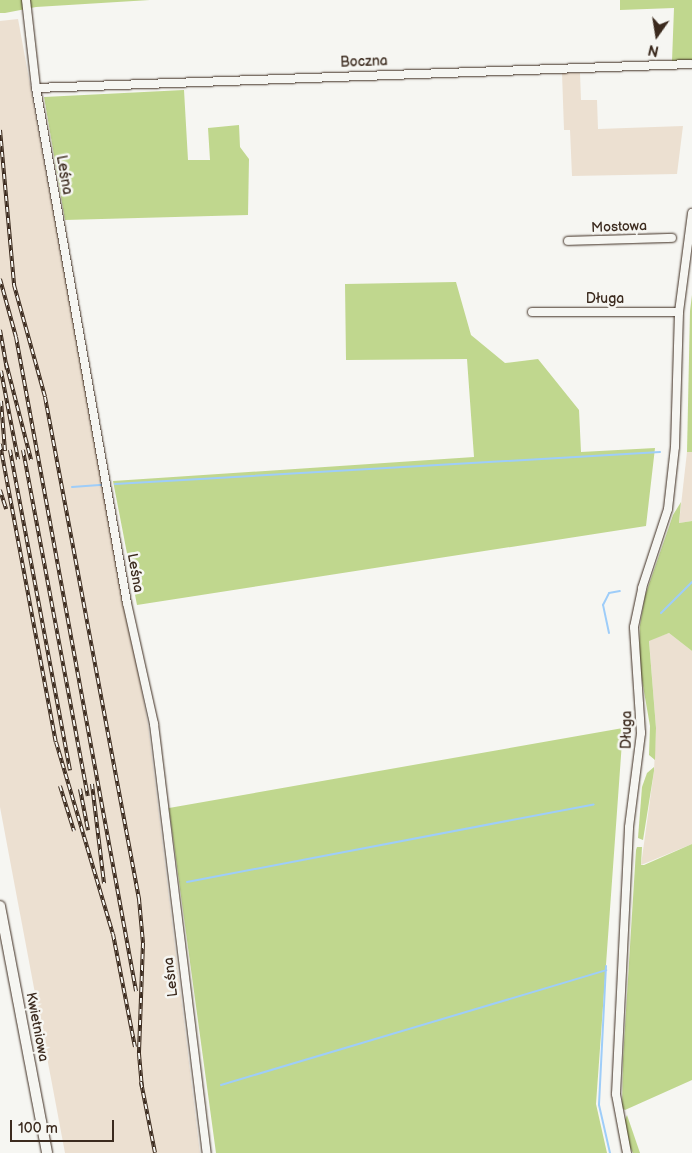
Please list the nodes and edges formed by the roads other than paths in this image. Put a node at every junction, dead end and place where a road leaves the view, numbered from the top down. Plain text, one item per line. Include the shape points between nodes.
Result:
1 (26, 0) edge
2 (692, 64) edge
3 (36, 88) junction
4 (692, 213) edge
5 (672, 238) dead end
6 (568, 242) dead end
7 (532, 312) dead end
8 (679, 312) junction
9 (0, 906) edge
10 (47, 1153) edge
11 (206, 1153) edge
12 (627, 1153) edge

1 - 3 street, Leśna
2 - 3 street, Boczna
3 - 11 street, Leśna via 127,603 154,724
4 - 8 street, Długa
5 - 6 street, Mostowa
7 - 8 street, Długa
8 - 12 street, Długa via 675,447 668,509 642,588 634,627 641,733 629,827 616,1094
9 - 10 street, Kwietniowa

